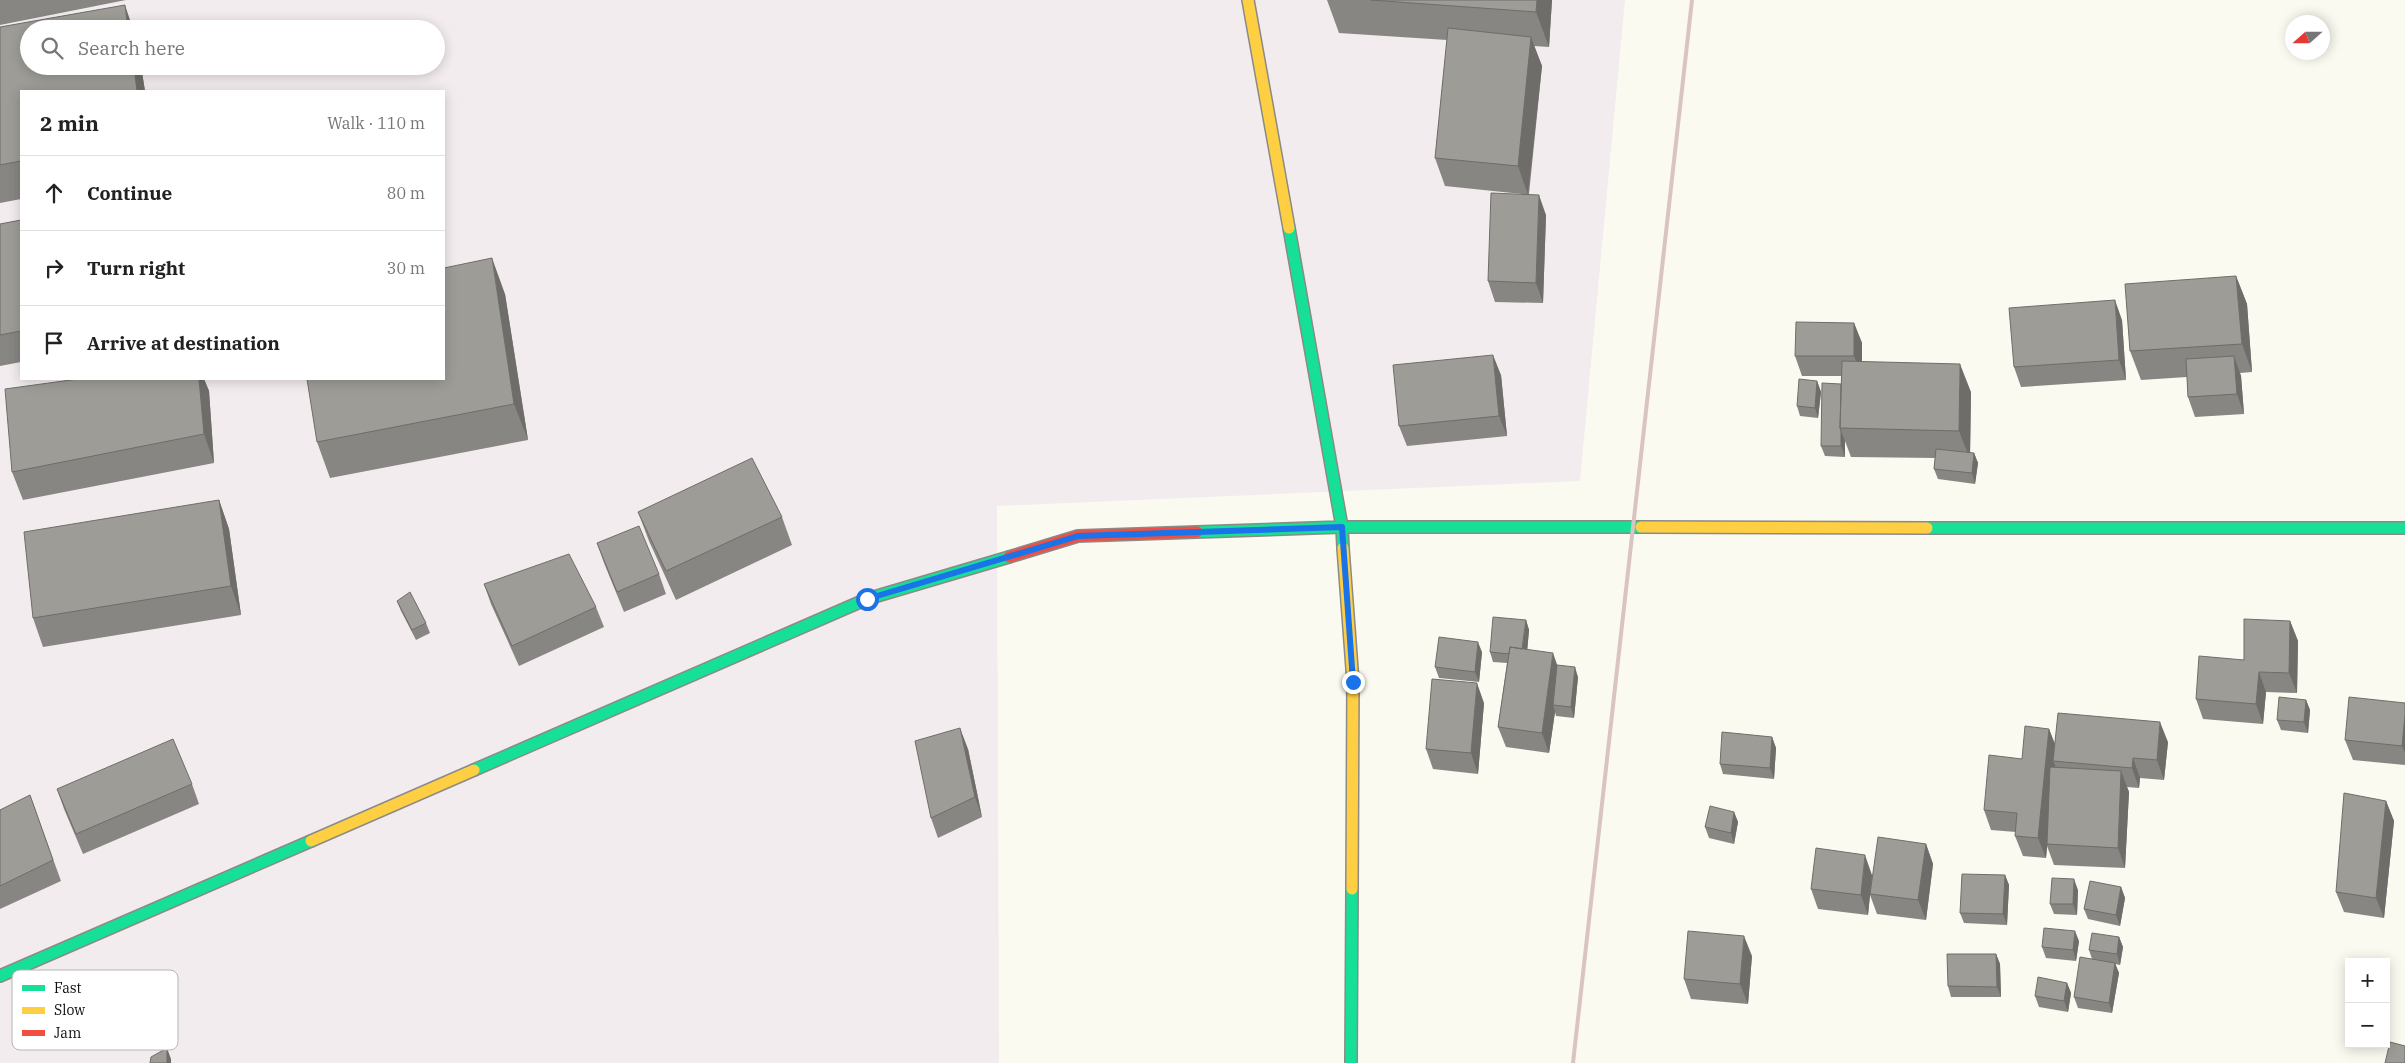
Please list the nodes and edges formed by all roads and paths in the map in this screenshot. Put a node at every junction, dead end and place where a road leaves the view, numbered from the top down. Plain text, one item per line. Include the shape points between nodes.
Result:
1 (1248, 0) edge
2 (1342, 527) junction
3 (2405, 528) edge
4 (14, 970) edge
5 (12, 971) edge
6 (0, 976) edge
7 (1351, 1063) edge

1 - 2 main road
2 - 3 main road
2 - 4 main road via 1078,536 867,599
2 - 7 main road via 1353,682
5 - 6 main road

